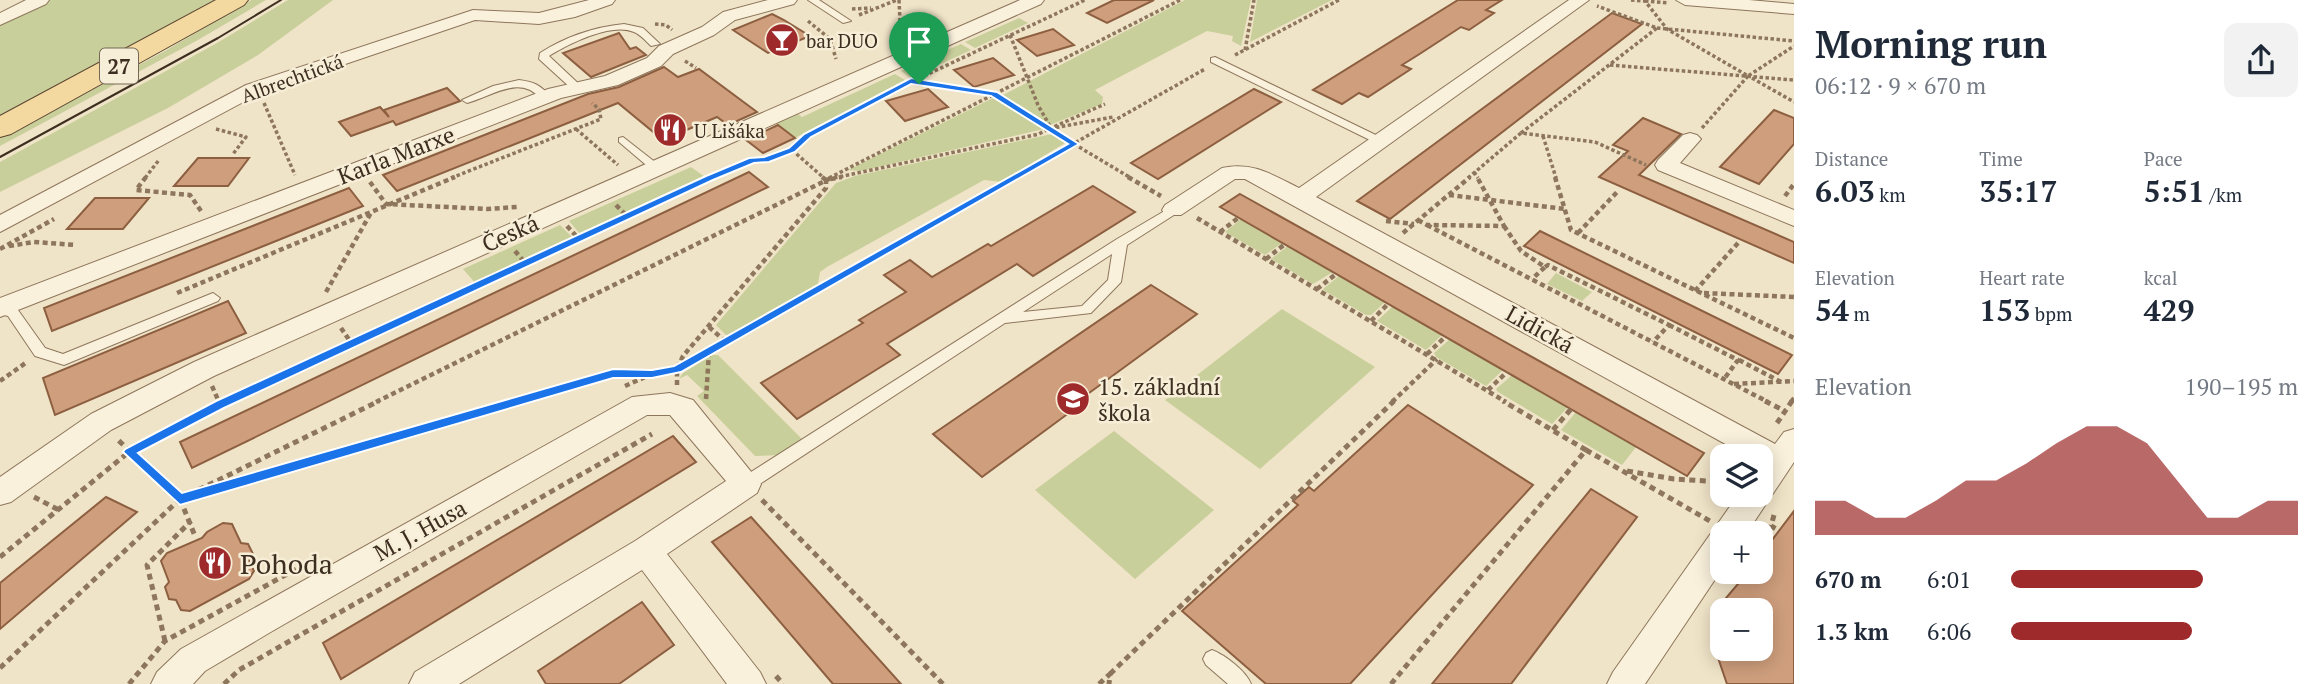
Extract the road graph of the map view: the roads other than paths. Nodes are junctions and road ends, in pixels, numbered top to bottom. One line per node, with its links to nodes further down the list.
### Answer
1 (40, 0): 10 (street)
2 (235, 0): 17 (main road, 27)
3 (606, 0): 25 (street, Albrechtická)
4 (788, 0): 14 (street, Karla Marxe)
5 (813, 0): 11 (lane)
6 (1035, 0): 21 (street, Česká)
7 (1685, 0): 9 (street)
8 (1586, 2): 20 (street)
9 (1794, 9)
10 (0, 20)
11 (846, 21)
12 (654, 44): 14 (lane)
13 (1217, 61): 20 (lane)
14 (583, 95): 15 (street, Karla Marxe)
15 (545, 97): 16 (lane); 28 (street, Karla Marxe)
16 (467, 100)
17 (0, 128)
18 (1692, 138): 24 (street)
19 (623, 140): 21 (lane)
20 (1380, 141): 22 (street)
21 (656, 168): 31 (street, Česká)
22 (1300, 198): 23 (street, Lidická); 32 (street, Lidická)
23 (1176, 208): 26 (lane)
24 (1790, 215)
25 (0, 225)
26 (1121, 242): 29 (lane); 29 (lane)
27 (213, 298): 28 (lane)
28 (0, 309)
29 (1002, 318): 35 (lane)
30 (694, 406): 35 (street); 42 (street, M. J. Husa)
31 (88, 430): 34 (street, Česká)
32 (1787, 450): 33 (street)
33 (1773, 469)
34 (12, 492)
35 (747, 495): 39 (street)
36 (1744, 507): 37 (street)
37 (1732, 521)
38 (1710, 550): 45 (street)
39 (646, 551): 41 (street); 43 (street)
40 (1212, 659): 44 (lane)
41 (761, 679)
42 (169, 684)
43 (427, 684)
44 (1241, 684)
45 (1625, 684)

